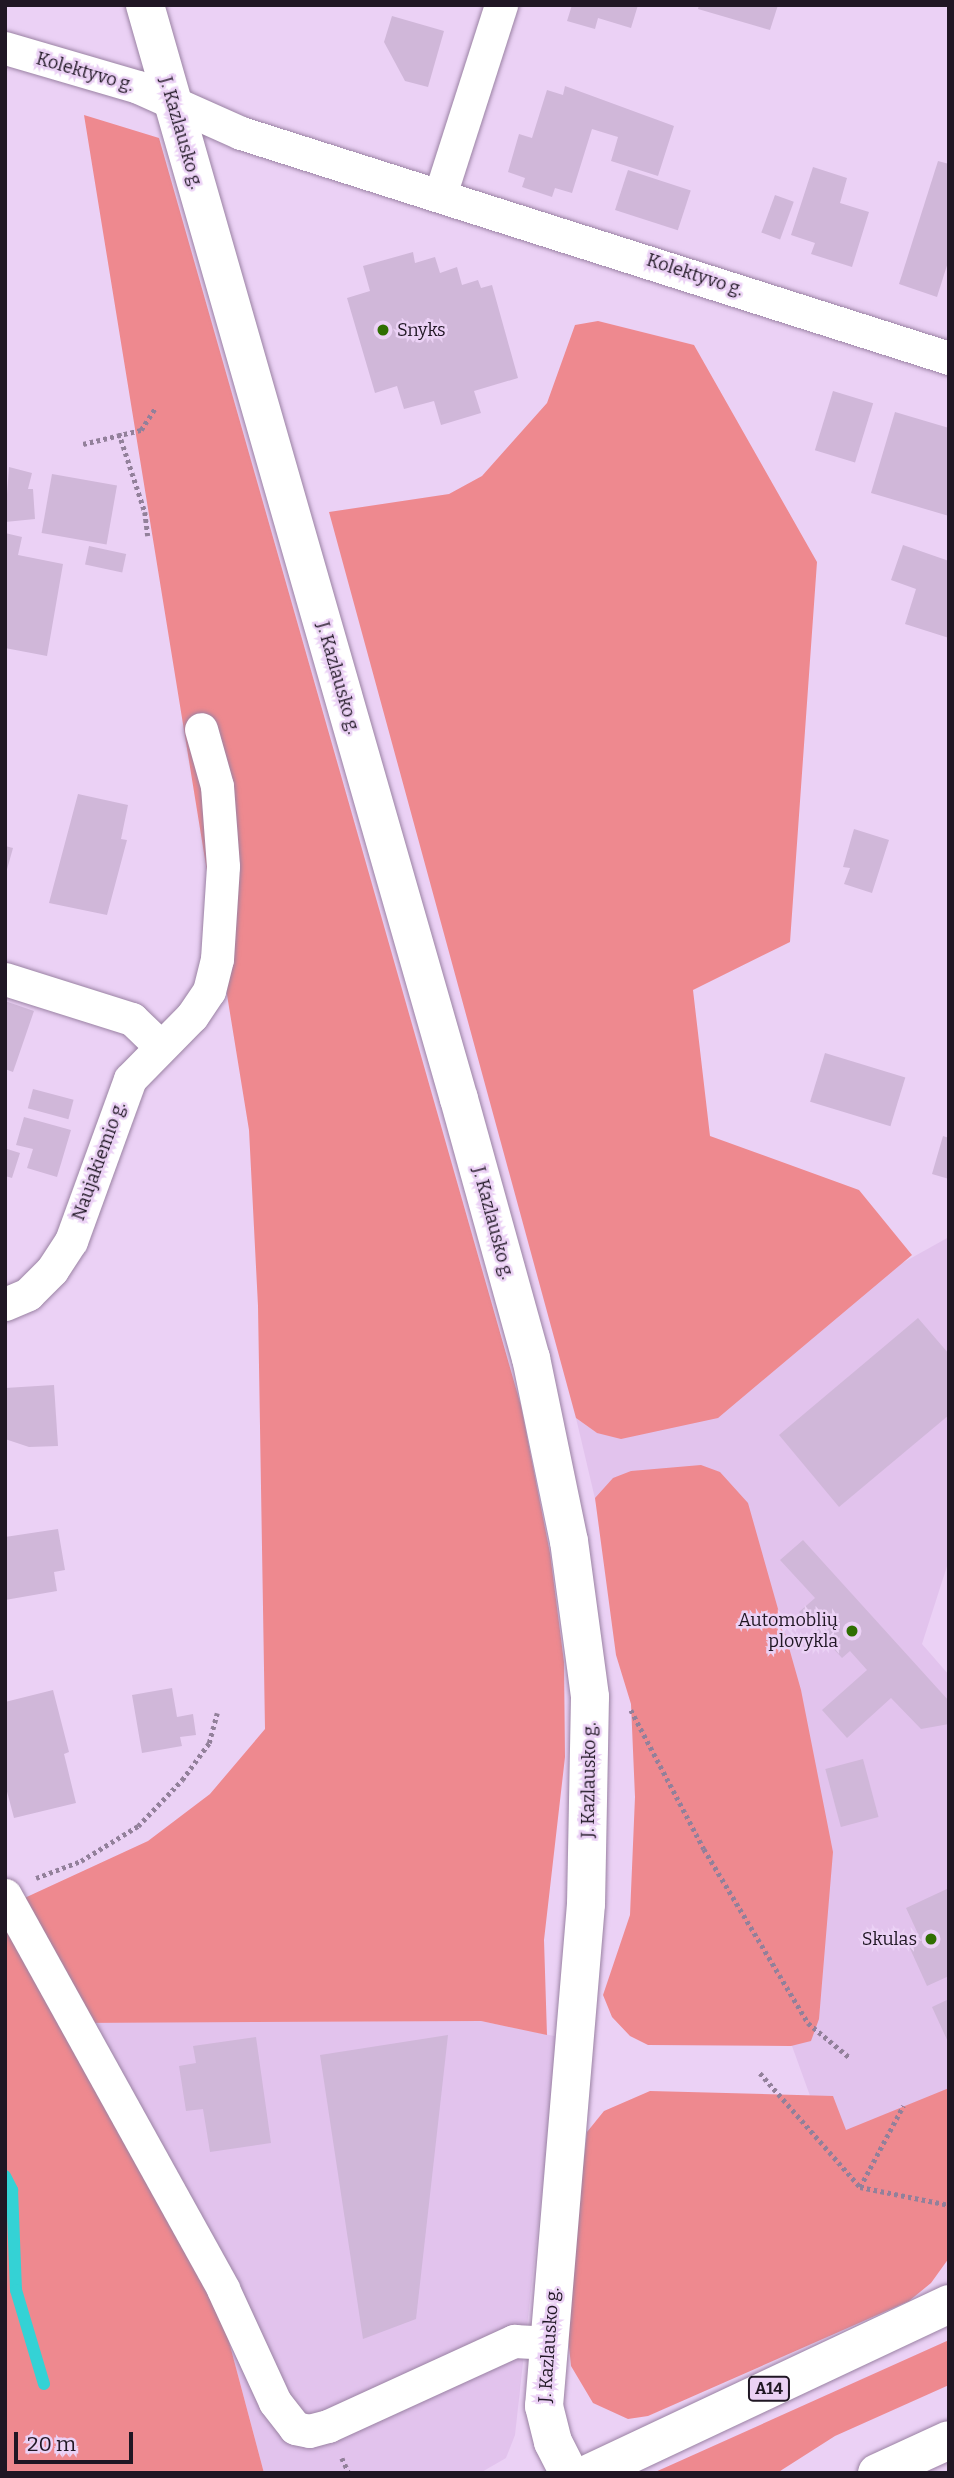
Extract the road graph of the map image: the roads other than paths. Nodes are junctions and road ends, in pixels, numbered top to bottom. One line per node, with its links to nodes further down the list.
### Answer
1 (145, 5): 4 (main road, J. Kazlausko g.)
2 (501, 5): 5 (street)
3 (5, 48): 4 (street, Kolektyvo g.)
4 (172, 104): 5 (street, Kolektyvo g.); 13 (main road, J. Kazlausko g.)
5 (440, 195): 6 (street, Kolektyvo g.)
6 (949, 358)
7 (201, 729): 9 (street, Naujakiemio g.)
8 (5, 979): 9 (street)
9 (159, 1045): 10 (street, Naujakiemio g.)
10 (5, 1304)
11 (18, 1887): 13 (street)
12 (949, 2304): 16 (main road, A14)
13 (547, 2343): 15 (main road, J. Kazlausko g.)
14 (949, 2440): 17 (main road)
15 (569, 2473)
16 (590, 2473)
17 (877, 2473)

